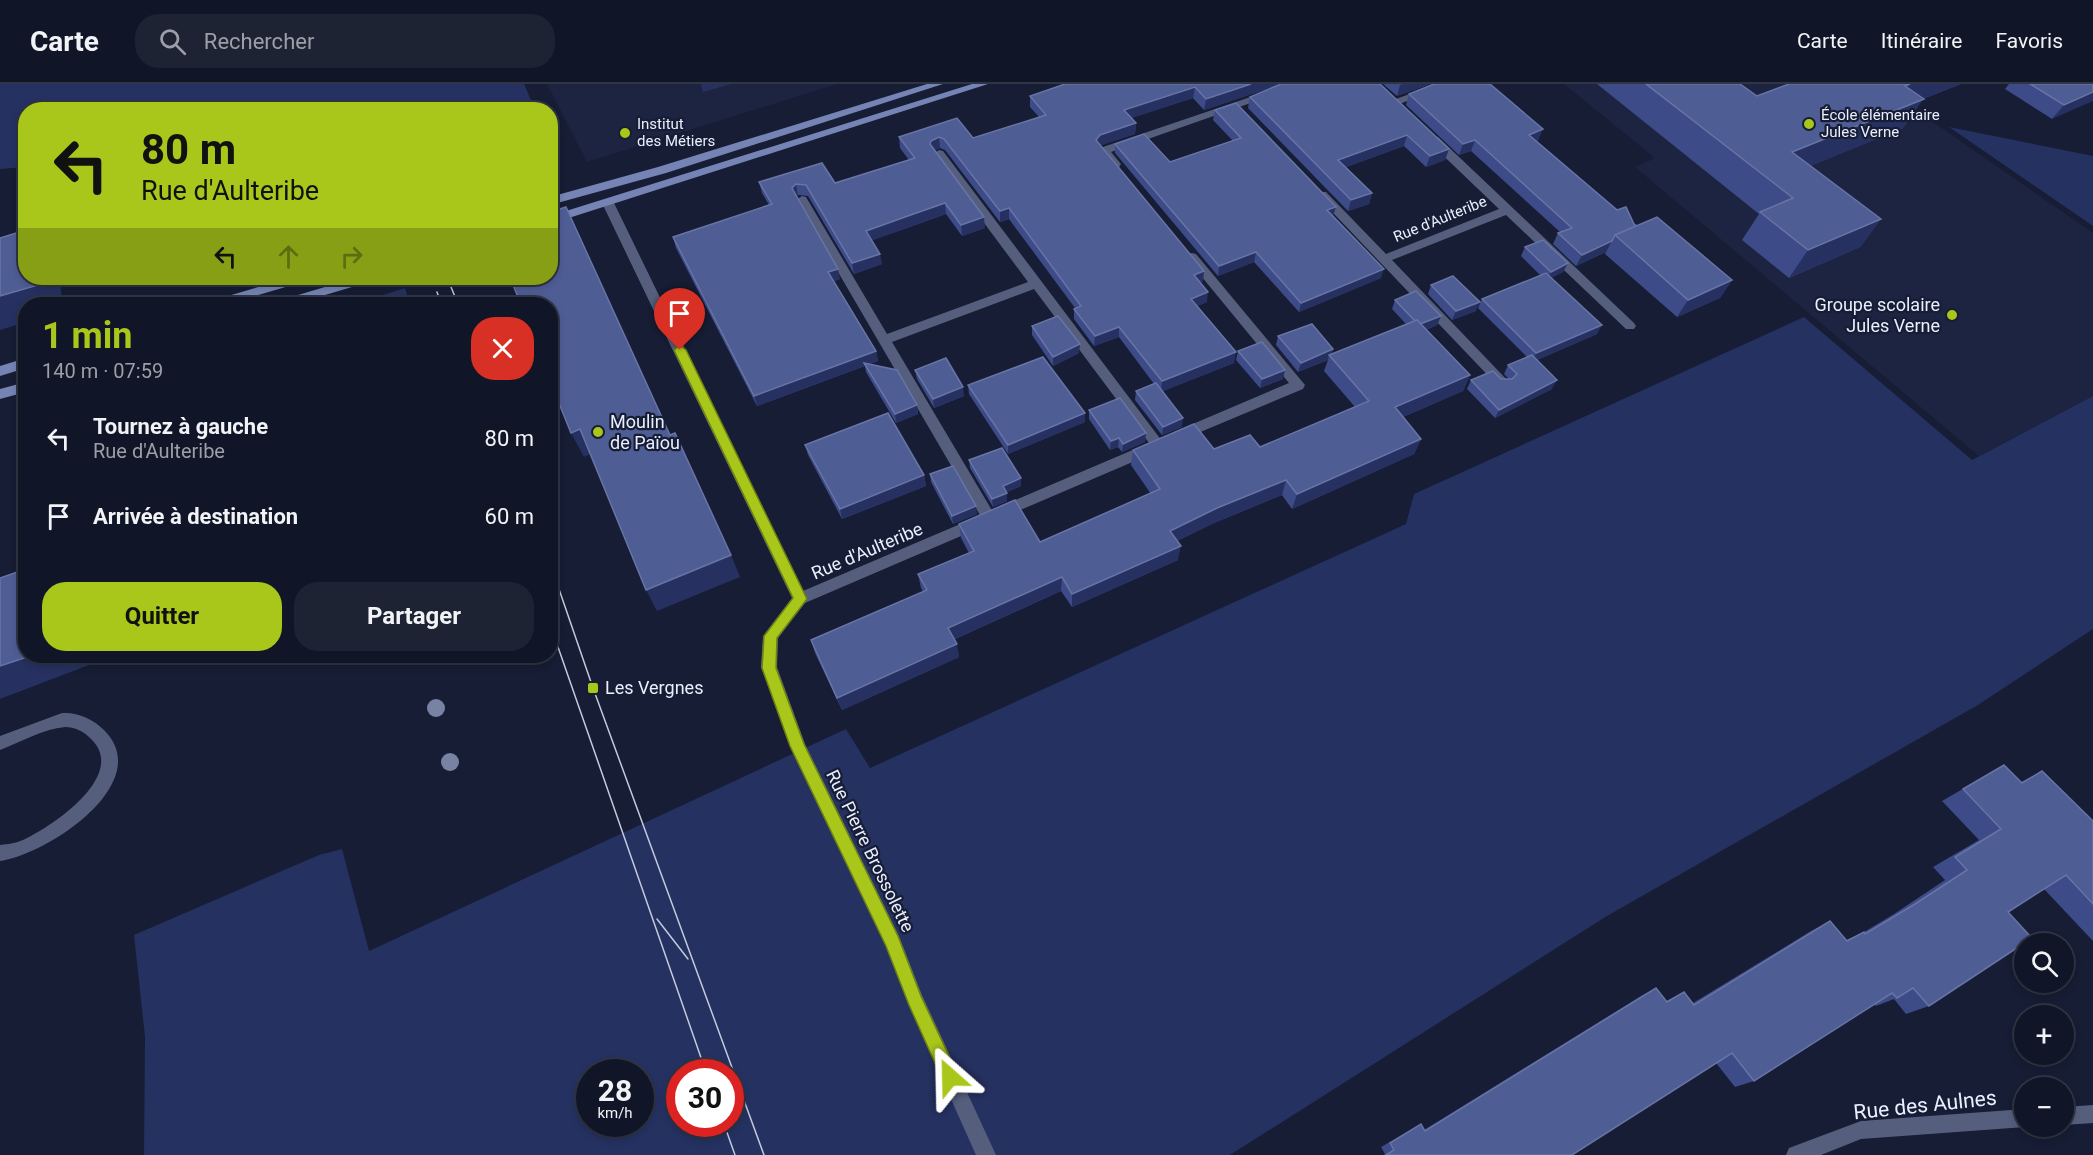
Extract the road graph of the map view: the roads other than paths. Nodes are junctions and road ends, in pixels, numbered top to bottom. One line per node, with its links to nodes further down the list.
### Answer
1 (938, 84): 10 (main road)
2 (983, 84): 12 (main road)
3 (1300, 84): 8 (street)
4 (1374, 84): 5 (street)
5 (1447, 84)
6 (1427, 134): 13 (street, Rue d'Aulteribe)
7 (939, 154): 17 (street)
8 (1126, 178)
9 (1310, 182): 16 (street, Rue d'Aulteribe)
10 (558, 199)
11 (802, 200): 23 (street)
12 (608, 203): 14 (main road); 33 (street, Rue d'Aulteribe)
13 (1508, 210): 16 (street, Rue d'Aulteribe); 22 (street, Rue d'Aulteribe)
14 (558, 218)
15 (1186, 250): 31 (street, Rue d'Aulteribe)
16 (1384, 259): 27 (street, Rue d'Aulteribe)
17 (1035, 284): 23 (street); 31 (street)
18 (279, 285): 20 (main road)
19 (345, 285): 21 (main road)
20 (238, 297)
21 (305, 297)
22 (1630, 326)
23 (885, 340): 32 (street)
24 (18, 365): 25 (main road)
25 (0, 371)
26 (18, 378): 28 (main road)
27 (1503, 383)
28 (0, 384)
29 (18, 389): 30 (main road)
30 (0, 394)
31 (1158, 445): 32 (street, Rue d'Aulteribe)
32 (989, 518): 33 (street, Rue d'Aulteribe)
33 (801, 599): 39 (street, Rue Pierre Brossolette)
34 (0, 743): 35 (street)
35 (0, 853)
36 (2093, 1114): 37 (street)
37 (2074, 1115)
38 (2014, 1119): 40 (street, Rue des Aulnes)
39 (986, 1155)
40 (1796, 1155)

